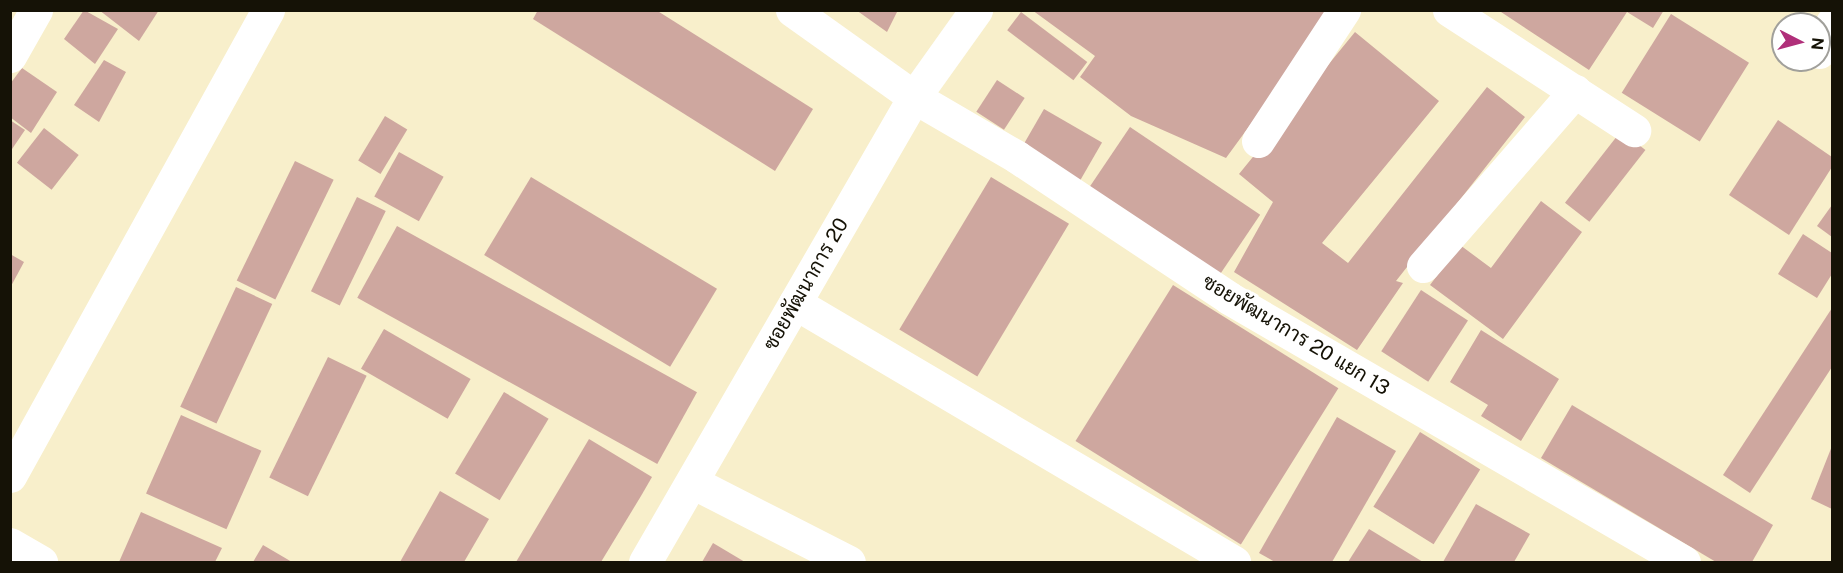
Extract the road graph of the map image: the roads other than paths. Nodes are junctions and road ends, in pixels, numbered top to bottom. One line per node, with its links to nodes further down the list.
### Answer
1 (36, 10): 7 (street)
2 (268, 10): 14 (street)
3 (792, 10): 9 (street, ซอยพัฒนาการ 20 แยก 13)
4 (976, 10): 9 (street, ซอยพัฒนาการ 20)
5 (1344, 10): 11 (street)
6 (1449, 10): 8 (street)
7 (10, 56)
8 (1575, 92): 10 (street); 12 (street)
9 (914, 97): 13 (street, ซอยพัฒนาการ 20); 21 (street, ซอยพัฒนาการ 20 แยก 13)
10 (1634, 130)
11 (1258, 141)
12 (1423, 266)
13 (795, 303): 15 (street, ซอยพัฒนาการ 20); 20 (street)
14 (10, 476)
15 (692, 482): 18 (street, ซอยพัฒนาการ 20); 19 (street)
16 (10, 544): 17 (street)
17 (41, 562)
18 (645, 562)
19 (849, 562)
20 (1233, 562)
21 (1684, 562)

